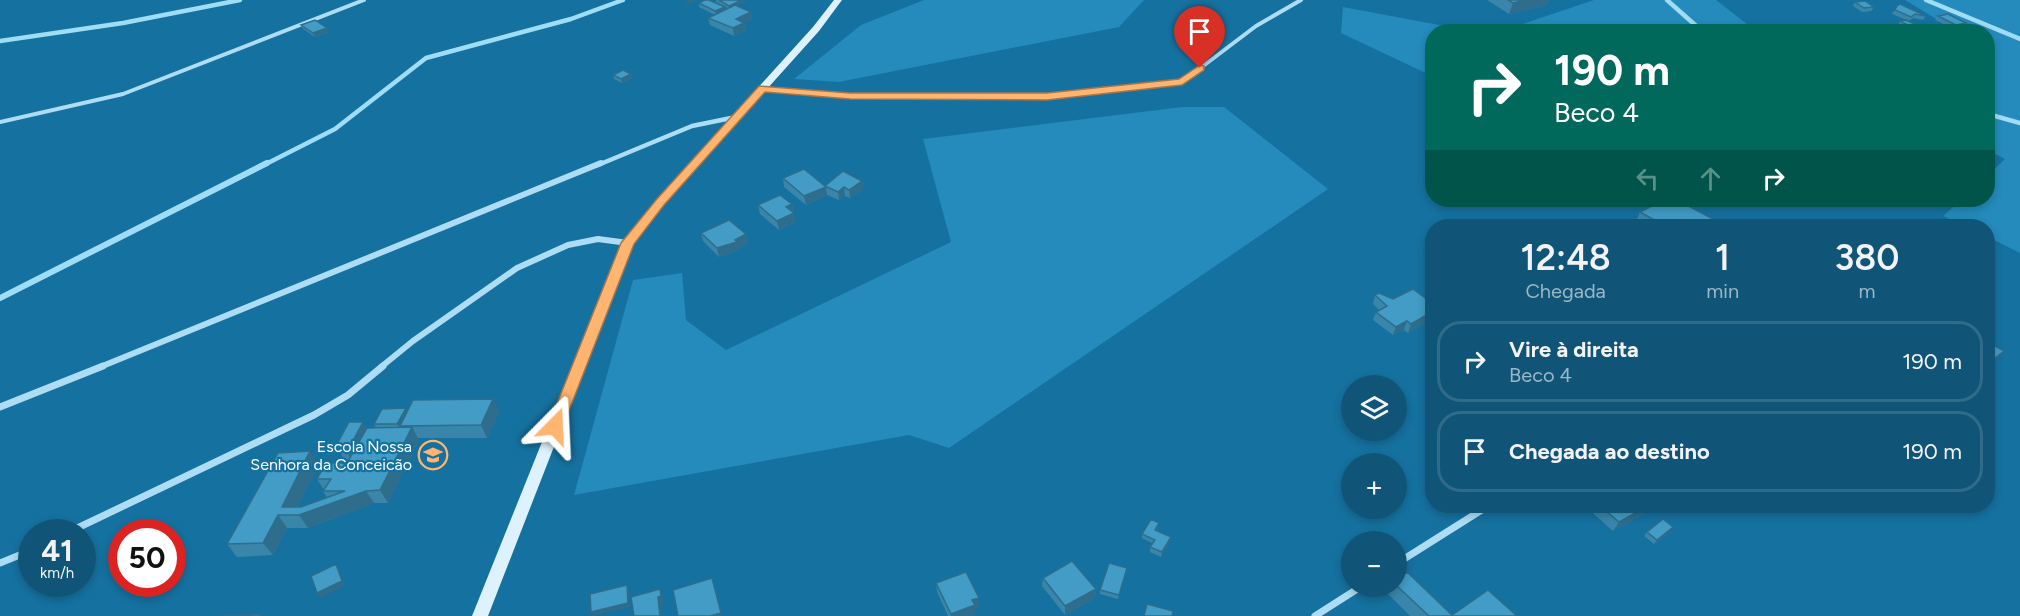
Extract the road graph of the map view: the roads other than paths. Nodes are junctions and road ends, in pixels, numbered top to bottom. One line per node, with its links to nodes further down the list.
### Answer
1 (838, 0): 4 (main road)
2 (1301, 0): 4 (lane)
3 (361, 1): 6 (lane)
4 (762, 89): 5 (main road)
5 (737, 117): 7 (main road); 8 (street)
6 (0, 122)
7 (628, 243): 10 (street); 15 (main road)
8 (0, 407)
9 (1477, 513): 12 (street)
10 (96, 519)
11 (18, 555): 13 (street)
12 (1407, 557)
13 (0, 563)
14 (1345, 597): 16 (street)
15 (480, 616)
16 (1315, 616)

